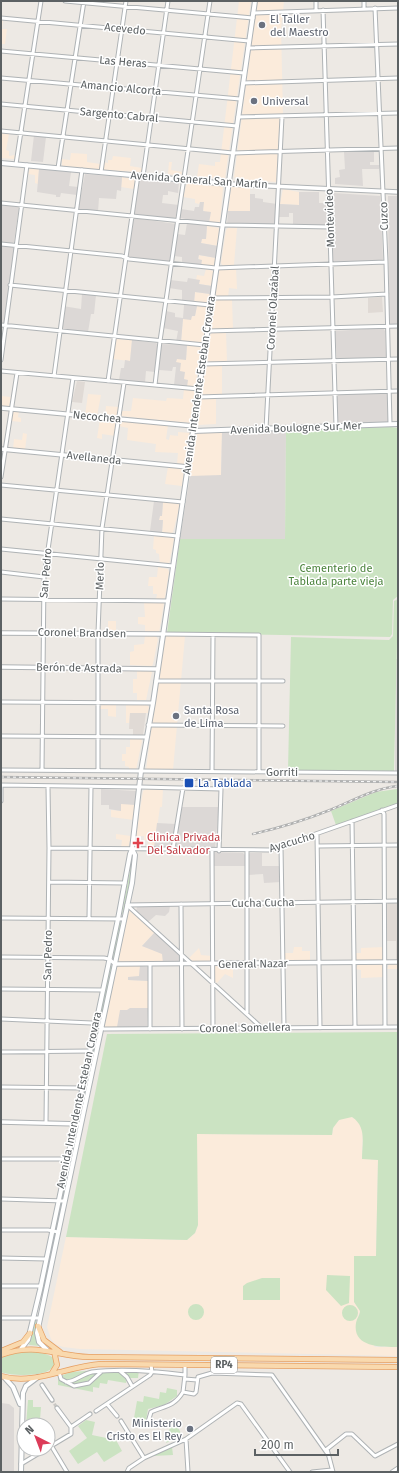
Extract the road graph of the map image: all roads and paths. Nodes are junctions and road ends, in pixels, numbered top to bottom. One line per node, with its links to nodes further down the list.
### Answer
1 (41, 1): 21 (street)
2 (65, 1): 9 (street)
3 (126, 1): 10 (street)
4 (168, 1): 16 (street)
5 (210, 1): 18 (street)
6 (255, 1): 17 (main road, Avenida Intendente Esteban Crovara)
7 (316, 1): 14 (street)
8 (364, 1): 13 (street)
9 (84, 2): 10 (street); 22 (street)
10 (125, 6): 16 (street); 23 (street)
11 (375, 8): 12 (street); 13 (street); 28 (street, Cuzco)
12 (398, 8)
13 (364, 9): 15 (street)
14 (316, 10): 15 (street); 17 (street)
15 (323, 10): 29 (street, Montevideo)
16 (166, 11): 18 (street); 24 (street)
17 (253, 13): 20 (main road, Avenida Intendente Esteban Crovara)
18 (208, 14): 20 (street); 25 (street)
19 (1, 18): 21 (street, Acevedo)
20 (252, 18): 26 (main road, Avenida Intendente Esteban Crovara)
21 (38, 22): 22 (street, Acevedo); 32 (street)
22 (80, 25): 23 (street, Acevedo); 33 (street)
23 (122, 28): 24 (street, Acevedo); 34 (street)
24 (163, 33): 25 (street, Acevedo); 35 (street)
25 (204, 37): 26 (street, Acevedo); 36 (street)
26 (249, 41): 30 (main road, Avenida Intendente Esteban Crovara)
27 (398, 44): 28 (street)
28 (377, 45): 29 (street); 40 (street, Cuzco)
29 (324, 46): 30 (street); 42 (street, Montevideo)
30 (248, 48): 37 (main road, Avenida Intendente Esteban Crovara)
31 (1, 51): 32 (street, Las Heras)
32 (33, 54): 33 (street, Las Heras); 41 (street)
33 (75, 58): 34 (street, Las Heras); 44 (street)
34 (116, 62): 35 (street, Las Heras); 45 (street)
35 (158, 66): 36 (street, Las Heras); 46 (street)
36 (200, 70): 37 (street, Las Heras); 47 (street)
37 (244, 73): 43 (main road, Avenida Intendente Esteban Crovara)
38 (1, 78): 41 (street, Amancio Alcorta)
39 (398, 78): 40 (street)
40 (378, 79): 42 (street); 54 (street, Cuzco)
41 (29, 80): 44 (street, Amancio Alcorta); 50 (street)
42 (325, 80): 43 (street); 55 (street, Montevideo)
43 (243, 83): 48 (main road, Avenida Intendente Esteban Crovara)
44 (71, 84): 45 (street, Amancio Alcorta); 51 (street)
45 (112, 88): 46 (street, Amancio Alcorta); 53 (street)
46 (154, 91): 47 (street, Amancio Alcorta); 57 (street)
47 (196, 96): 48 (street, Amancio Alcorta); 59 (street)
48 (240, 99): 58 (main road, Avenida Intendente Esteban Crovara)
49 (1, 104): 50 (street, Sargento Cabral)
50 (25, 106): 51 (street, Sargento Cabral); 62 (street)
51 (67, 110): 53 (street, Sargento Cabral); 63 (street)
52 (398, 113): 54 (street)
53 (108, 114): 57 (street, Sargento Cabral); 64 (street)
54 (380, 114): 55 (street); 67 (street, Cuzco)
55 (326, 115): 56 (street); 69 (street, Montevideo)
56 (282, 117): 58 (street); 70 (street, Coronel Olazábal)
57 (150, 118): 59 (street, Sargento Cabral); 65 (street)
58 (238, 118): 60 (main road, Avenida Intendente Esteban Crovara)
59 (192, 122): 60 (street, Sargento Cabral); 66 (street)
60 (237, 126): 71 (main road, Avenida Intendente Esteban Crovara)
61 (1, 131): 62 (street)
62 (21, 133): 63 (street); 73 (street)
63 (63, 137): 64 (street); 75 (street)
64 (105, 140): 65 (street); 77 (street)
65 (147, 144): 66 (street); 78 (street)
66 (188, 148): 71 (street); 79 (street)
67 (382, 148): 68 (street); 69 (street); 83 (street, Cuzco)
68 (398, 148)
69 (328, 151): 70 (street); 82 (street, Montevideo)
70 (281, 152): 71 (street); 81 (street, Coronel Olazábal)
71 (233, 153): 80 (main road, Avenida Intendente Esteban Crovara)
72 (1, 163): 73 (main road, Avenida General San Martín)
73 (16, 164): 74 (main road, Avenida General San Martín)
74 (27, 165): 75 (main road, Avenida General San Martín); 86 (street)
75 (58, 168): 76 (main road, Avenida General San Martín)
76 (82, 170): 77 (main road, Avenida General San Martín); 87 (street)
77 (101, 172): 78 (main road, Avenida General San Martín)
78 (140, 176): 79 (main road, Avenida General San Martín); 88 (street)
79 (183, 180): 80 (main road, Avenida General San Martín); 89 (street)
80 (229, 184): 81 (street, Avenida General San Martín); 90 (main road, Avenida Intendente Esteban Crovara)
81 (280, 186): 82 (street, Avenida General San Martín); 91 (street, Coronel Olazábal)
82 (329, 188): 83 (street, Avenida General San Martín); 92 (street, Montevideo)
83 (383, 191): 84 (street, Avenida General San Martín); 97 (street, Cuzco)
84 (398, 192)
85 (1, 203): 86 (street)
86 (22, 205): 87 (street); 94 (street)
87 (76, 210): 88 (street); 95 (street)
88 (131, 216): 89 (street); 96 (street)
89 (178, 220): 90 (street); 98 (street)
90 (223, 225): 91 (street); 101 (main road, Avenida Intendente Esteban Crovara)
91 (277, 226): 92 (street); 100 (street, Coronel Olazábal)
92 (330, 227): 99 (street, Montevideo)
93 (1, 244): 94 (street)
94 (16, 245): 95 (street); 102 (street)
95 (70, 251): 96 (street); 103 (street)
96 (125, 258): 98 (street); 105 (street)
97 (386, 262): 99 (street); 104 (street, Cuzco)
98 (171, 264): 101 (street); 109 (street)
99 (331, 264): 100 (street); 106 (street, Montevideo)
100 (275, 265): 101 (street); 108 (street, Coronel Olazábal)
101 (216, 268): 107 (main road, Avenida Intendente Esteban Crovara)
102 (10, 285): 103 (street); 111 (street)
103 (65, 290): 105 (street); 116 (street)
104 (387, 294): 106 (street); 113 (street, Cuzco)
105 (119, 296): 109 (street); 118 (street)
106 (332, 297): 108 (street); 114 (street, Montevideo)
107 (212, 298): 108 (street); 110 (main road, Avenida Intendente Esteban Crovara)
108 (272, 298): 115 (street, Coronel Olazábal)
109 (166, 300): 110 (street); 119 (street)
110 (210, 305): 117 (main road, Avenida Intendente Esteban Crovara)
111 (3, 325): 116 (street); 123 (street)
112 (398, 326): 113 (street)
113 (388, 327): 114 (street); 121 (street, Cuzco)
114 (333, 328): 115 (street); 124 (street, Montevideo)
115 (271, 330): 117 (street); 125 (street, Coronel Olazábal)
116 (59, 331): 118 (street); 129 (street)
117 (207, 331): 120 (main road, Avenida Intendente Esteban Crovara)
118 (114, 336): 119 (street); 131 (street)
119 (160, 341): 120 (street); 133 (street)
120 (205, 345): 126 (main road, Avenida Intendente Esteban Crovara)
121 (388, 359): 122 (street); 124 (street); 136 (street, Cuzco)
122 (398, 359)
123 (1, 360)
124 (334, 361): 125 (street); 137 (street, Montevideo)
125 (269, 363): 126 (street); 138 (street, Coronel Olazábal)
126 (203, 364): 134 (main road, Avenida Intendente Esteban Crovara)
127 (1, 371): 128 (street)
128 (17, 373): 129 (street); 141 (street)
129 (54, 376): 130 (street)
130 (73, 378): 131 (street); 142 (street, San Pedro)
131 (108, 381): 132 (street)
132 (124, 383): 133 (street); 143 (street, Merlo)
133 (155, 386): 134 (street)
134 (199, 389): 139 (main road, Avenida Intendente Esteban Crovara)
135 (398, 390): 136 (street)
136 (389, 391): 137 (street); 144 (street, Cuzco)
137 (335, 392): 138 (street); 147 (street, Montevideo)
138 (267, 395): 139 (street); 148 (street, Coronel Olazábal)
139 (198, 397): 146 (main road, Avenida Intendente Esteban Crovara)
140 (1, 408): 141 (street, Necochea)
141 (10, 408): 142 (street, Necochea); 150 (street)
142 (68, 414): 143 (street, Necochea); 151 (street, San Pedro)
143 (118, 419): 146 (street, Necochea); 152 (street, Merlo)
144 (390, 424): 145 (main road, Avenida Boulogne Sur Mer); 147 (main road, Avenida Boulogne Sur Mer)
145 (398, 424)
146 (194, 426): 149 (main road, Avenida Intendente Esteban Crovara)
147 (336, 426): 148 (main road, Avenida Boulogne Sur Mer)
148 (266, 429): 149 (main road, Avenida Boulogne Sur Mer)
149 (193, 431): 153 (main road, Avenida Intendente Esteban Crovara)
150 (3, 449): 151 (street, Avellaneda); 154 (street)
151 (61, 455): 152 (street, Avellaneda); 156 (street, San Pedro)
152 (112, 460): 153 (street, Avellaneda); 157 (street, Merlo)
153 (188, 467): 158 (main road, Avenida Intendente Esteban Crovara)
154 (1, 477)
155 (1, 485): 156 (street)
156 (57, 490): 157 (street); 160 (street, San Pedro)
157 (107, 495): 158 (street); 161 (street, Merlo)
158 (183, 502): 162 (main road, Avenida Intendente Esteban Crovara)
159 (1, 519): 160 (street)
160 (51, 523): 161 (street); 164 (street, San Pedro)
161 (102, 528): 162 (street); 165 (street, Merlo)
162 (178, 536): 166 (main road, Avenida Intendente Esteban Crovara)
163 (1, 549): 164 (street)
164 (46, 555): 165 (street); 168 (street, San Pedro)
165 (100, 560): 166 (street); 171 (street, Merlo)
166 (173, 566): 172 (main road, Avenida Intendente Esteban Crovara)
167 (1, 572): 168 (street)
168 (44, 577): 170 (street, San Pedro)
169 (1, 598): 170 (street)
170 (43, 599): 171 (street); 173 (street, San Pedro)
171 (99, 600): 172 (street); 175 (street, Merlo)
172 (168, 601): 176 (main road, Avenida Intendente Esteban Crovara)
173 (43, 632): 174 (street, Coronel Brandsen); 175 (street, Coronel Brandsen); 179 (street, San Pedro)
174 (1, 633)
175 (98, 633): 176 (street, Coronel Brandsen); 180 (street, Merlo)
176 (163, 634): 177 (street); 181 (main road, Avenida Intendente Esteban Crovara)
177 (213, 635): 183 (street); 184 (street)
178 (1, 667): 179 (street, Berón de Astrada)
179 (43, 667): 180 (street, Berón de Astrada); 186 (street, San Pedro)
180 (98, 668): 181 (street, Berón de Astrada); 188 (street, Merlo)
181 (157, 669): 182 (main road, Avenida Intendente Esteban Crovara)
182 (156, 681): 183 (street); 189 (main road, Avenida Intendente Esteban Crovara)
183 (213, 681): 184 (street); 191 (street)
184 (259, 681): 185 (street); 192 (street)
185 (283, 681)
186 (42, 701): 187 (street); 188 (street); 195 (street, San Pedro)
187 (1, 702)
188 (99, 702): 189 (street); 196 (street, Merlo)
189 (153, 703): 190 (main road, Avenida Intendente Esteban Crovara)
190 (148, 725): 191 (street); 197 (main road, Avenida Intendente Esteban Crovara)
191 (212, 726): 192 (street); 202 (street)
192 (258, 726): 193 (street); 203 (street)
193 (283, 726)
194 (1, 736): 195 (street)
195 (42, 736): 196 (street); 199 (street, San Pedro)
196 (98, 736): 197 (street); 200 (street, Merlo)
197 (146, 737): 201 (main road, Avenida Intendente Esteban Crovara)
198 (1, 770): 199 (street, Gorriti)
199 (42, 770): 200 (street, Gorriti)
200 (98, 770): 201 (street, Gorriti)
201 (142, 770): 202 (street, Gorriti); 208 (main road, Avenida Intendente Esteban Crovara)
202 (212, 772): 203 (street, Gorriti)
203 (259, 772): 204 (street, Gorriti)
204 (398, 773)
205 (1, 785): 206 (street); 210 (street)
206 (48, 787): 207 (street); 220 (street, San Pedro)
207 (91, 787): 208 (street); 221 (street)
208 (140, 788): 209 (street); 222 (main road, Avenida Intendente Esteban Crovara)
209 (183, 788): 223 (street); 225 (street)
210 (1, 801)
211 (398, 804): 212 (street, Ayacucho)
212 (382, 810): 213 (street, Ayacucho); 216 (street)
213 (352, 821): 214 (street, Ayacucho); 215 (street)
214 (317, 835): 218 (street); 219 (street, Ayacucho)
215 (353, 845): 216 (street); 218 (street); 231 (street)
216 (384, 845): 217 (street); 232 (street)
217 (398, 845)
218 (318, 846): 230 (street)
219 (281, 847): 226 (street, Ayacucho); 235 (street)
220 (49, 848): 221 (street, Ayacucho); 227 (street, San Pedro)
221 (90, 849): 222 (street, Ayacucho); 228 (street)
222 (132, 849): 223 (street, Ayacucho); 229 (main road, Avenida Intendente Esteban Crovara); 238 (main road, Avenida Intendente Esteban Crovara)
223 (173, 849): 224 (street, Ayacucho)
224 (212, 850): 225 (street, Ayacucho); 234 (street)
225 (219, 851): 226 (street, Ayacucho)
226 (247, 851): 237 (street)
227 (49, 882): 228 (street); 240 (street, San Pedro)
228 (89, 883): 229 (street); 241 (street)
229 (125, 883): 242 (main road, Avenida Intendente Esteban Crovara)
230 (318, 902): 231 (street, Cucha Cucha); 235 (street, Cucha Cucha); 251 (street)
231 (354, 902): 232 (street, Cucha Cucha); 252 (street)
232 (385, 902): 233 (street, Cucha Cucha); 248 (street)
233 (398, 902)
234 (212, 903): 236 (street, Cucha Cucha); 237 (street, Cucha Cucha); 256 (street)
235 (283, 903): 237 (street, Cucha Cucha); 250 (street)
236 (181, 904): 238 (street, Cucha Cucha); 244 (street)
237 (247, 904): 257 (street)
238 (127, 905): 243 (main road, Avenida Intendente Esteban Crovara); 244 (street)
239 (1, 918): 240 (street)
240 (48, 918): 241 (street); 246 (street, San Pedro)
241 (89, 918): 242 (street)
242 (118, 918): 243 (street); 247 (main road, Avenida Intendente Esteban Crovara)
243 (124, 919): 253 (main road, Avenida Intendente Esteban Crovara)
244 (181, 952): 254 (street); 255 (street)
245 (1, 957): 246 (street)
246 (48, 958): 247 (street); 261 (street, San Pedro)
247 (109, 959): 253 (street); 262 (main road, Avenida Intendente Esteban Crovara)
248 (386, 962): 249 (street, General Nazar); 252 (street, General Nazar); 268 (street)
249 (398, 962)
250 (283, 963): 251 (street, General Nazar); 257 (street, General Nazar); 272 (street)
251 (319, 963): 252 (street, General Nazar); 273 (street)
252 (353, 963): 267 (street)
253 (115, 964): 258 (street, General Nazar); 270 (main road, Avenida Intendente Esteban Crovara)
254 (182, 964): 255 (street, General Nazar); 258 (street, General Nazar); 275 (street)
255 (194, 964): 256 (street, General Nazar); 259 (street)
256 (213, 964): 257 (street, General Nazar); 259 (street)
257 (248, 964): 263 (street)
258 (150, 965): 274 (street)
259 (213, 983): 263 (street); 276 (street)
260 (1, 988): 261 (street)
261 (47, 989): 262 (street); 265 (street, San Pedro)
262 (103, 990): 266 (main road, Avenida Intendente Esteban Crovara)
263 (247, 1013): 271 (street)
264 (1, 1019): 265 (street)
265 (47, 1021): 266 (street); 279 (street, San Pedro)
266 (95, 1024): 270 (street); 277 (main road, Avenida Intendente Esteban Crovara)
267 (355, 1027): 268 (street, Coronel Somellera); 273 (street, Coronel Somellera)
268 (386, 1027): 269 (street, Coronel Somellera)
269 (398, 1027)
270 (101, 1028): 274 (street, Coronel Somellera); 286 (main road, Avenida Intendente Esteban Crovara)
271 (262, 1028): 272 (street, Coronel Somellera); 276 (street, Coronel Somellera)
272 (284, 1028): 273 (street, Coronel Somellera)
273 (320, 1028)
274 (150, 1029): 275 (street, Coronel Somellera)
275 (182, 1029): 276 (street, Coronel Somellera)
276 (213, 1029)
277 (90, 1051): 279 (street); 282 (main road, Avenida Intendente Esteban Crovara)
278 (1, 1052): 279 (street)
279 (47, 1052): 281 (street, San Pedro)
280 (1, 1087): 281 (street)
281 (46, 1087): 282 (street); 284 (street, San Pedro)
282 (82, 1088): 285 (main road, Avenida Intendente Esteban Crovara)
283 (1, 1122): 284 (street)
284 (46, 1123): 285 (street)
285 (74, 1123): 286 (street); 288 (main road, Avenida Intendente Esteban Crovara)
286 (80, 1124): 291 (main road, Avenida Intendente Esteban Crovara)
287 (1, 1159): 288 (street)
288 (67, 1159): 290 (main road, Avenida Intendente Esteban Crovara)
289 (1, 1199): 290 (street)
290 (59, 1200): 291 (street); 293 (main road, Avenida Intendente Esteban Crovara)
291 (64, 1201): 294 (main road, Avenida Intendente Esteban Crovara)
292 (1, 1230): 293 (street)
293 (52, 1230): 294 (street); 296 (main road, Avenida Intendente Esteban Crovara)
294 (58, 1232): 300 (main road, Avenida Intendente Esteban Crovara)
295 (1, 1258): 296 (street)
296 (46, 1258): 298 (main road, Avenida Intendente Esteban Crovara)
297 (1, 1286): 298 (street)
298 (40, 1286): 301 (main road, Avenida Intendente Esteban Crovara)
299 (1, 1318): 301 (street)
300 (40, 1318): 301 (street); 302 (main road, Avenida Intendente Esteban Crovara)
301 (33, 1319): 303 (main road, Avenida Intendente Esteban Crovara)
302 (38, 1326): 306 (main road); 306 (main road, Avenida Intendente Esteban Crovara)
303 (30, 1333): 304 (main road, Avenida Intendente Esteban Crovara); 305 (main road)
304 (21, 1349): 306 (main road, RP4); 307 (main road, RP4)
305 (1, 1351)
306 (52, 1351): 308 (main road, RP4); 317 (main road)
307 (1, 1355)
308 (398, 1360)
309 (151, 1365): 310 (main road, RP4); 313 (main road, RP4); 316 (street)
310 (185, 1365): 311 (main road, RP4); 321 (street)
311 (274, 1366): 312 (main road, RP4); 318 (street)
312 (398, 1367)
313 (59, 1371): 317 (main road, RP4); 323 (street)
314 (120, 1371): 315 (street); 316 (street); 325 (street)
315 (101, 1372): 323 (street); 323 (street)
316 (152, 1372): 321 (street); 325 (street)
317 (52, 1373): 320 (main road, RP4)
318 (272, 1375): 322 (street); 340 (street)
319 (3, 1377): 320 (main road, RP4); 331 (main road)
320 (39, 1377): 331 (main road)
321 (185, 1377): 322 (street); 326 (street)
322 (197, 1380): 326 (street)
323 (66, 1382)
324 (42, 1385): 327 (street)
325 (132, 1386): 328 (street)
326 (183, 1392): 335 (street)
327 (52, 1400)
328 (107, 1404): 330 (street); 333 (street)
329 (57, 1408): 336 (street)
330 (96, 1411)
331 (22, 1414): 344 (main road)
332 (90, 1414): 336 (street)
333 (117, 1416)
334 (121, 1421): 343 (street)
335 (148, 1422)
336 (71, 1427): 338 (street)
337 (186, 1439): 343 (street); 350 (street); 351 (street)
338 (56, 1444)
339 (398, 1444): 340 (street)
340 (327, 1453): 346 (street)
341 (56, 1454): 348 (street)
342 (34, 1457): 344 (street)
343 (144, 1458): 349 (street)
344 (21, 1464): 347 (main road)
345 (398, 1468): 353 (street)
346 (332, 1471): 352 (street)
347 (21, 1472)
348 (67, 1472)
349 (127, 1472)
350 (188, 1472)
351 (290, 1472)
352 (312, 1472)
353 (392, 1472)

